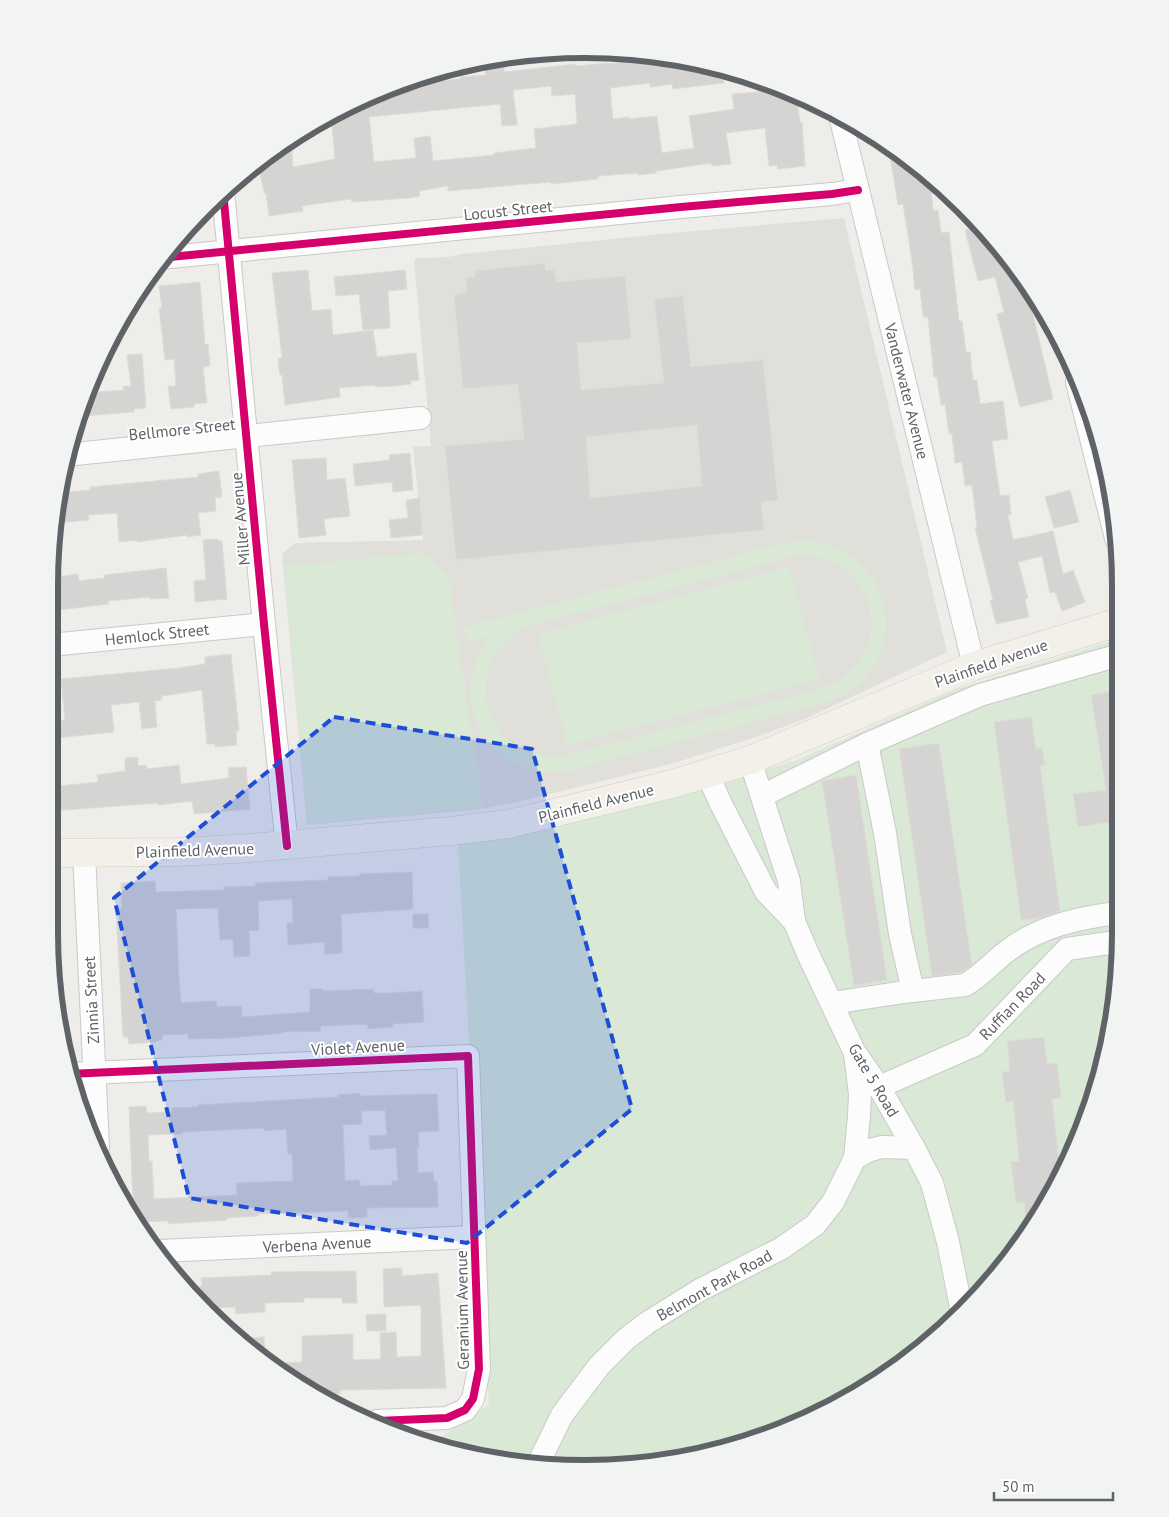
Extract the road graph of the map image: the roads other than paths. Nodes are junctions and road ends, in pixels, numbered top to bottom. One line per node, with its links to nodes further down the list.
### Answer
1 (842, 125): 2 (street, Vanderwater Avenue)
2 (858, 190): 4 (street, Locust Street); 13 (street, Vanderwater Avenue)
3 (224, 201): 4 (street, Miller Avenue)
4 (228, 251): 5 (street, Locust Street); 7 (street, Miller Avenue)
5 (172, 257)
6 (420, 418): 7 (street, Bellmore Street)
7 (246, 437): 8 (street, Bellmore Street); 9 (street, Miller Avenue)
8 (74, 454)
9 (264, 624): 11 (street, Hemlock Street); 18 (street, Miller Avenue)
10 (1112, 624): 13 (main road, Plainfield Avenue)
11 (58, 644)
12 (1112, 657): 14 (street)
13 (974, 666): 15 (main road, Plainfield Avenue)
14 (867, 744): 17 (street); 24 (street)
15 (750, 760): 16 (main road, Plainfield Avenue); 17 (street, Gate 5 Road)
16 (707, 773): 18 (main road, Plainfield Avenue); 22 (street, Gate 5 Road)
17 (762, 796): 22 (street, Gate 5 Road)
18 (287, 846): 20 (main road, Plainfield Avenue)
19 (58, 853): 20 (main road, Plainfield Avenue)
20 (84, 853): 27 (street, Zinnia Street)
21 (1112, 914): 24 (street)
22 (794, 921): 25 (street, Gate 5 Road)
23 (1111, 943): 29 (street, Ruffian Road)
24 (913, 991): 25 (street)
25 (832, 1003): 26 (street, Gate 5 Road)
26 (854, 1051): 29 (street, Gate 5 Road); 32 (street)
27 (95, 1073): 28 (street, Violet Avenue); 30 (street, Zinnia Street); 33 (street, Violet Avenue)
28 (76, 1074)
29 (879, 1087): 31 (street, Gate 5 Road)
30 (97, 1133)
31 (914, 1148): 32 (street); 35 (street, Gate 5 Road)
32 (855, 1158): 37 (street, Belmont Park Road)
33 (474, 1237): 34 (street, Verbena Avenue); 36 (street, Geranium Avenue)
34 (164, 1251)
35 (960, 1302)
36 (389, 1421)
37 (541, 1457)

